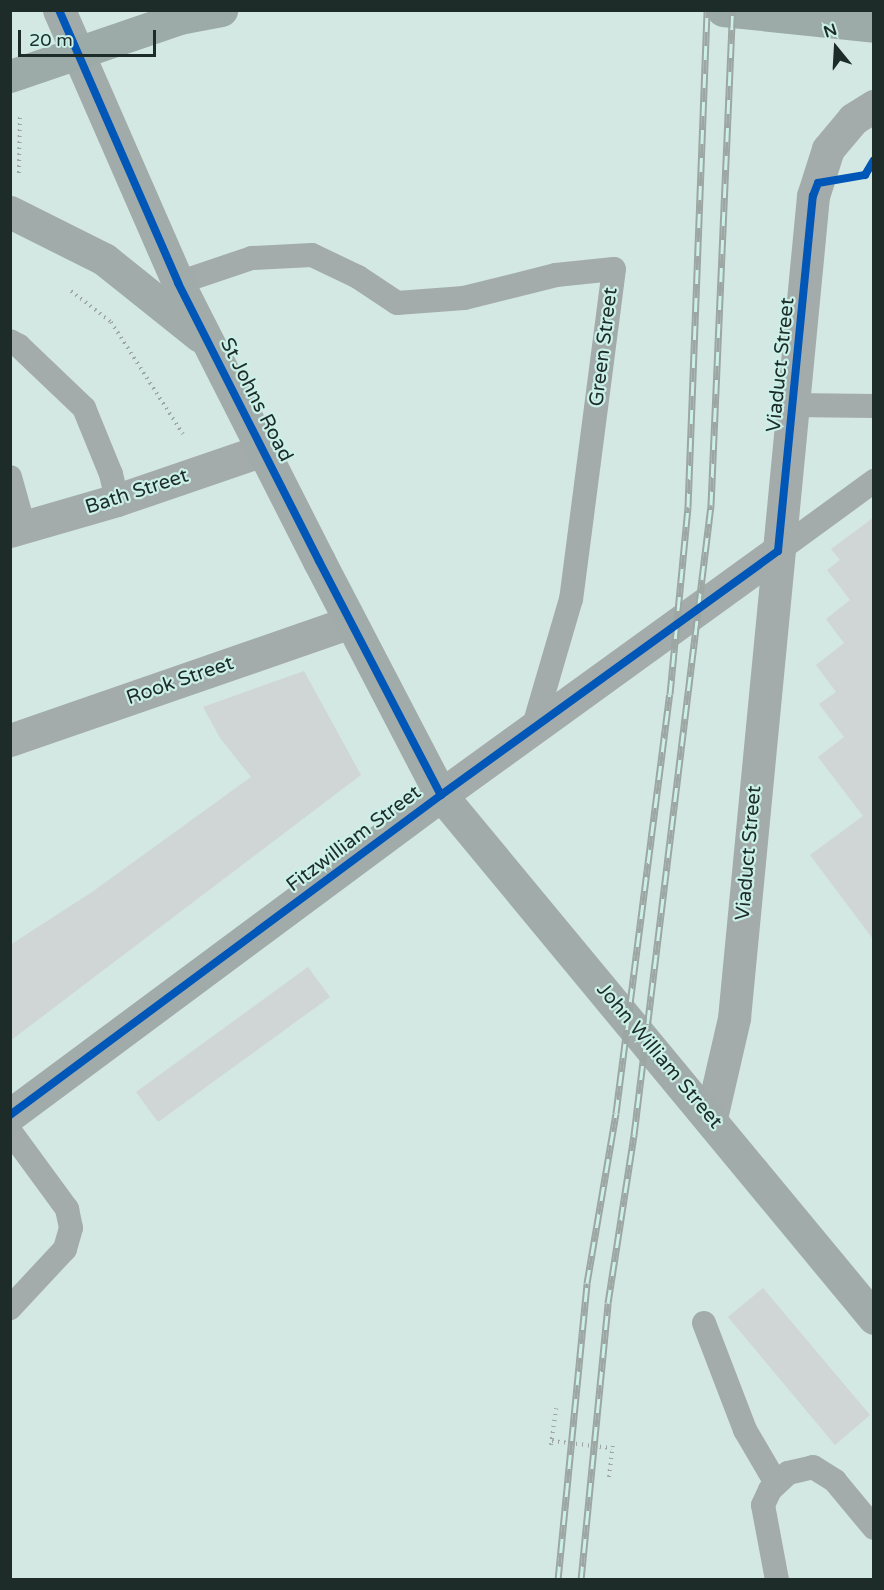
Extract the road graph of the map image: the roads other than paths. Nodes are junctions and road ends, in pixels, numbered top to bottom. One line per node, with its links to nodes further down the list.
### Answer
1 (59, 10): 5 (street, St Johns Road)
2 (221, 10): 5 (highway)
3 (723, 10): 4 (highway)
4 (873, 26)
5 (77, 52): 6 (highway); 9 (street, St Johns Road)
6 (10, 76)
7 (873, 106): 12 (street, Viaduct Street)
8 (11, 212): 11 (street)
9 (178, 283): 11 (street, St Johns Road); 21 (lane, Green Street)
10 (10, 341): 17 (lane)
11 (208, 343): 14 (street, St Johns Road)
12 (794, 405): 13 (lane); 19 (street, Viaduct Street)
13 (873, 406)
14 (263, 450): 17 (street, Bath Street); 20 (street, St Johns Road)
15 (10, 477): 18 (lane)
16 (873, 481): 19 (lane)
17 (117, 500): 18 (street, Bath Street)
18 (17, 529)
19 (778, 551): 21 (street, Fitzwilliam Street); 25 (street, Viaduct Street)
20 (350, 622): 22 (street, Rook Street); 23 (street, St Johns Road)
21 (533, 729): 23 (street, Fitzwilliam Street)
22 (10, 740)
23 (441, 795): 24 (street, Fitzwilliam Street); 25 (street, John William Street)
24 (10, 1115)
25 (711, 1118): 28 (street, John William Street)
26 (10, 1131): 27 (lane)
27 (10, 1308)
28 (873, 1318)
29 (704, 1323): 30 (lane)
30 (776, 1483): 31 (lane); 32 (lane)
31 (873, 1528)
32 (777, 1580)

